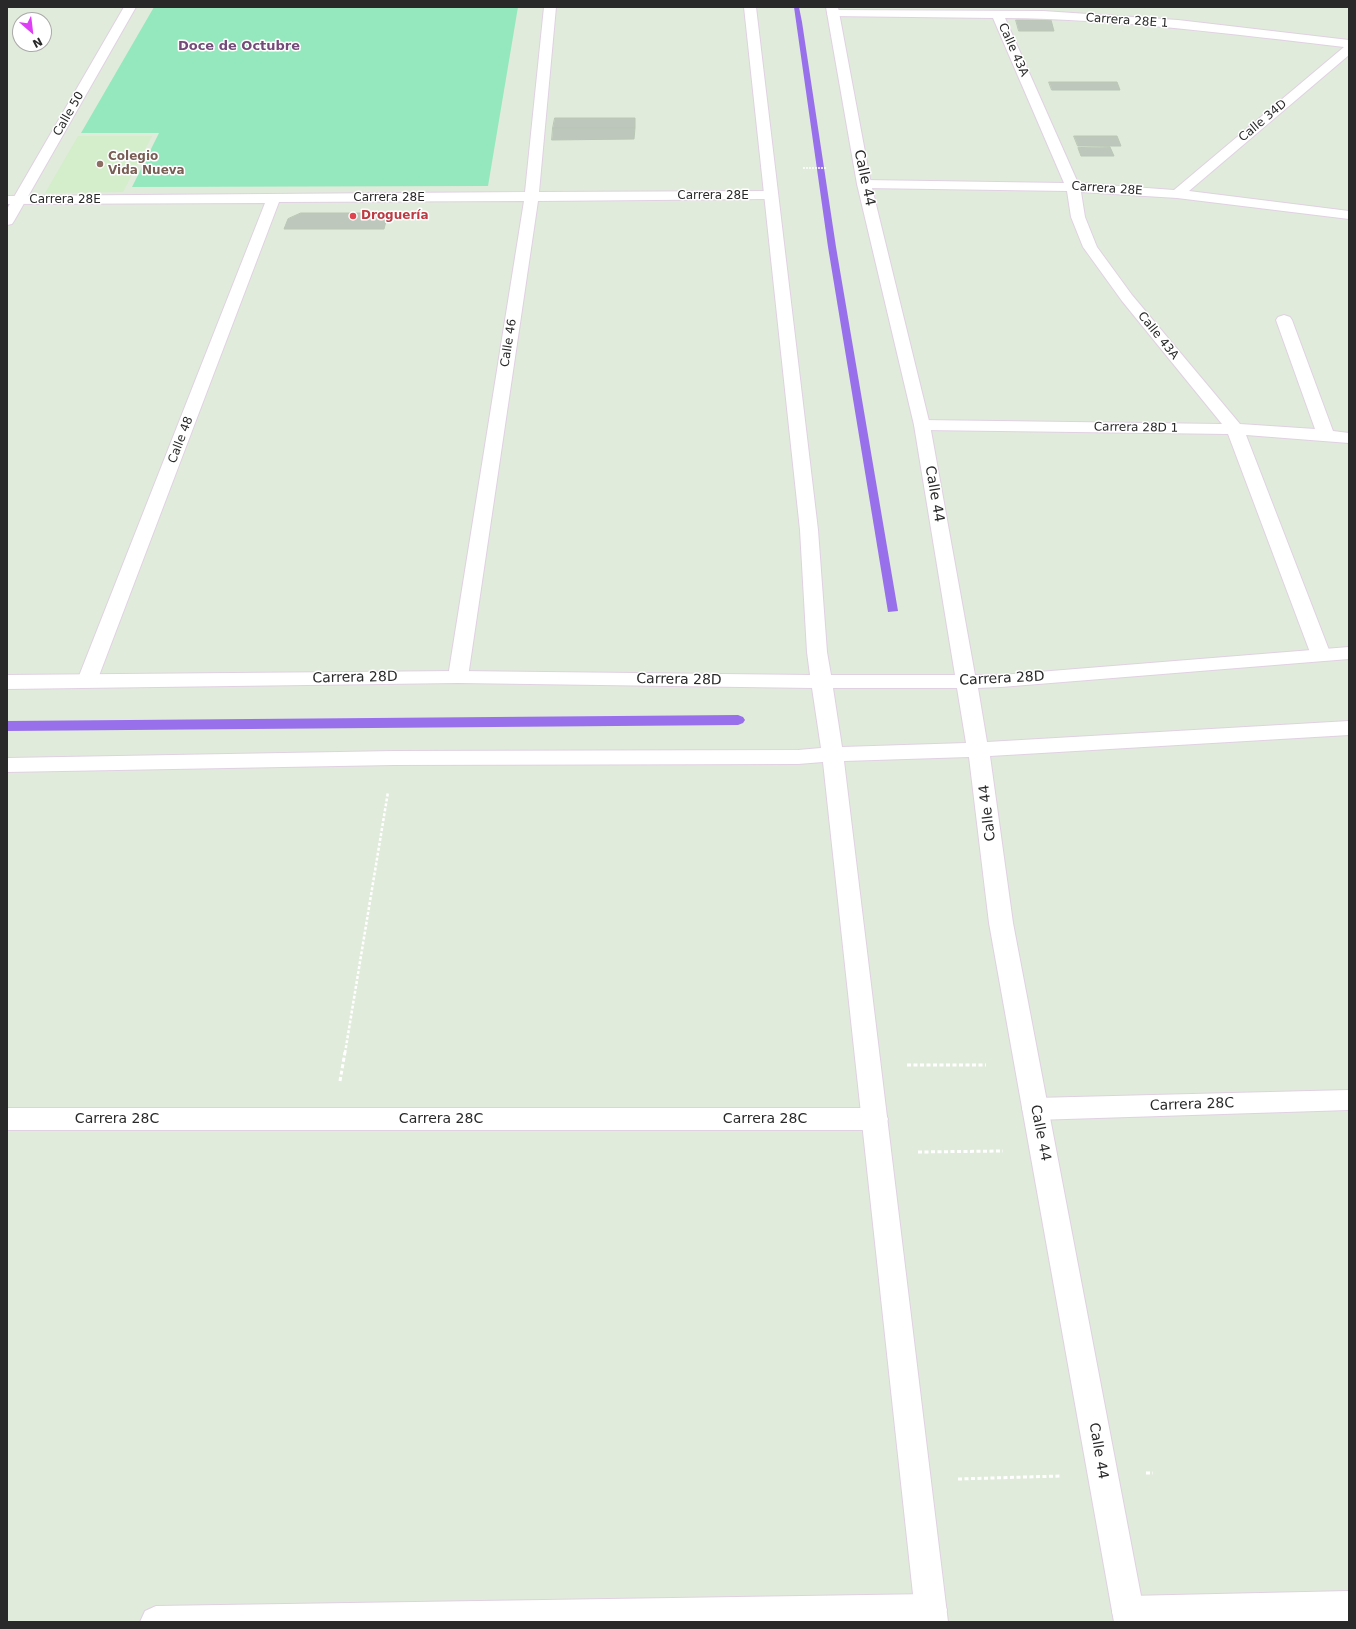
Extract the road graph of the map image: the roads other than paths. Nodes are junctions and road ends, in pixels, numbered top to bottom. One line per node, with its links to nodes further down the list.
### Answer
1 (130, 7): 17 (street, Calle 50)
2 (550, 7): 15 (street, Calle 46)
3 (750, 7): 14 (street)
4 (832, 11): 7 (street, Carrera 28E 1); 11 (street, Calle 44)
5 (1042, 11): 7 (street, Carrera 28E 1); 8 (street, Carrera 28E 1)
6 (1171, 13): 8 (street)
7 (997, 14): 12 (street, Calle 43A)
8 (1178, 24): 9 (street, Carrera 28E 1)
9 (1349, 44)
10 (1349, 49): 13 (street, Calle 34D)
11 (864, 184): 12 (street, Carrera 28E); 21 (street, Calle 44)
12 (1073, 187): 13 (street, Carrera 28E); 22 (street, Calle 43A)
13 (1177, 194): 18 (street, Carrera 28E)
14 (771, 195): 15 (street, Carrera 28E); 30 (street)
15 (532, 197): 16 (street, Carrera 28E); 27 (street, Calle 46)
16 (274, 198): 17 (street, Carrera 28E); 28 (street, Calle 48)
17 (14, 200): 19 (street, Calle 50)
18 (1349, 215)
19 (7, 221)
20 (1284, 320): 23 (street)
21 (922, 425): 22 (street, Carrera 28D 1); 31 (street, Calle 44)
22 (1235, 430): 23 (street, Carrera 28D 1); 26 (street, Calle 43A)
23 (1326, 435): 24 (street, Carrera 28D 1)
24 (1349, 438)
25 (1349, 654): 26 (street, Carrera 28D)
26 (1321, 655): 31 (street, Carrera 28D)
27 (458, 677): 28 (street, Carrera 28D); 30 (street, Carrera 28D)
28 (87, 681): 29 (street, Carrera 28D)
29 (7, 682)
30 (822, 682): 31 (street, Carrera 28D); 34 (street)
31 (966, 682): 33 (street, Calle 44)
32 (1349, 728): 33 (street)
33 (978, 750): 34 (street); 37 (street, Calle 44)
34 (832, 754): 35 (street); 39 (street)
35 (7, 765)
36 (1349, 1100): 37 (street, Carrera 28C)
37 (1035, 1109): 42 (street, Calle 44)
38 (7, 1119): 39 (street, Carrera 28C)
39 (875, 1119): 41 (street)
40 (1349, 1607): 42 (street)
41 (932, 1616): 43 (street)
42 (1129, 1617)
43 (156, 1622)

